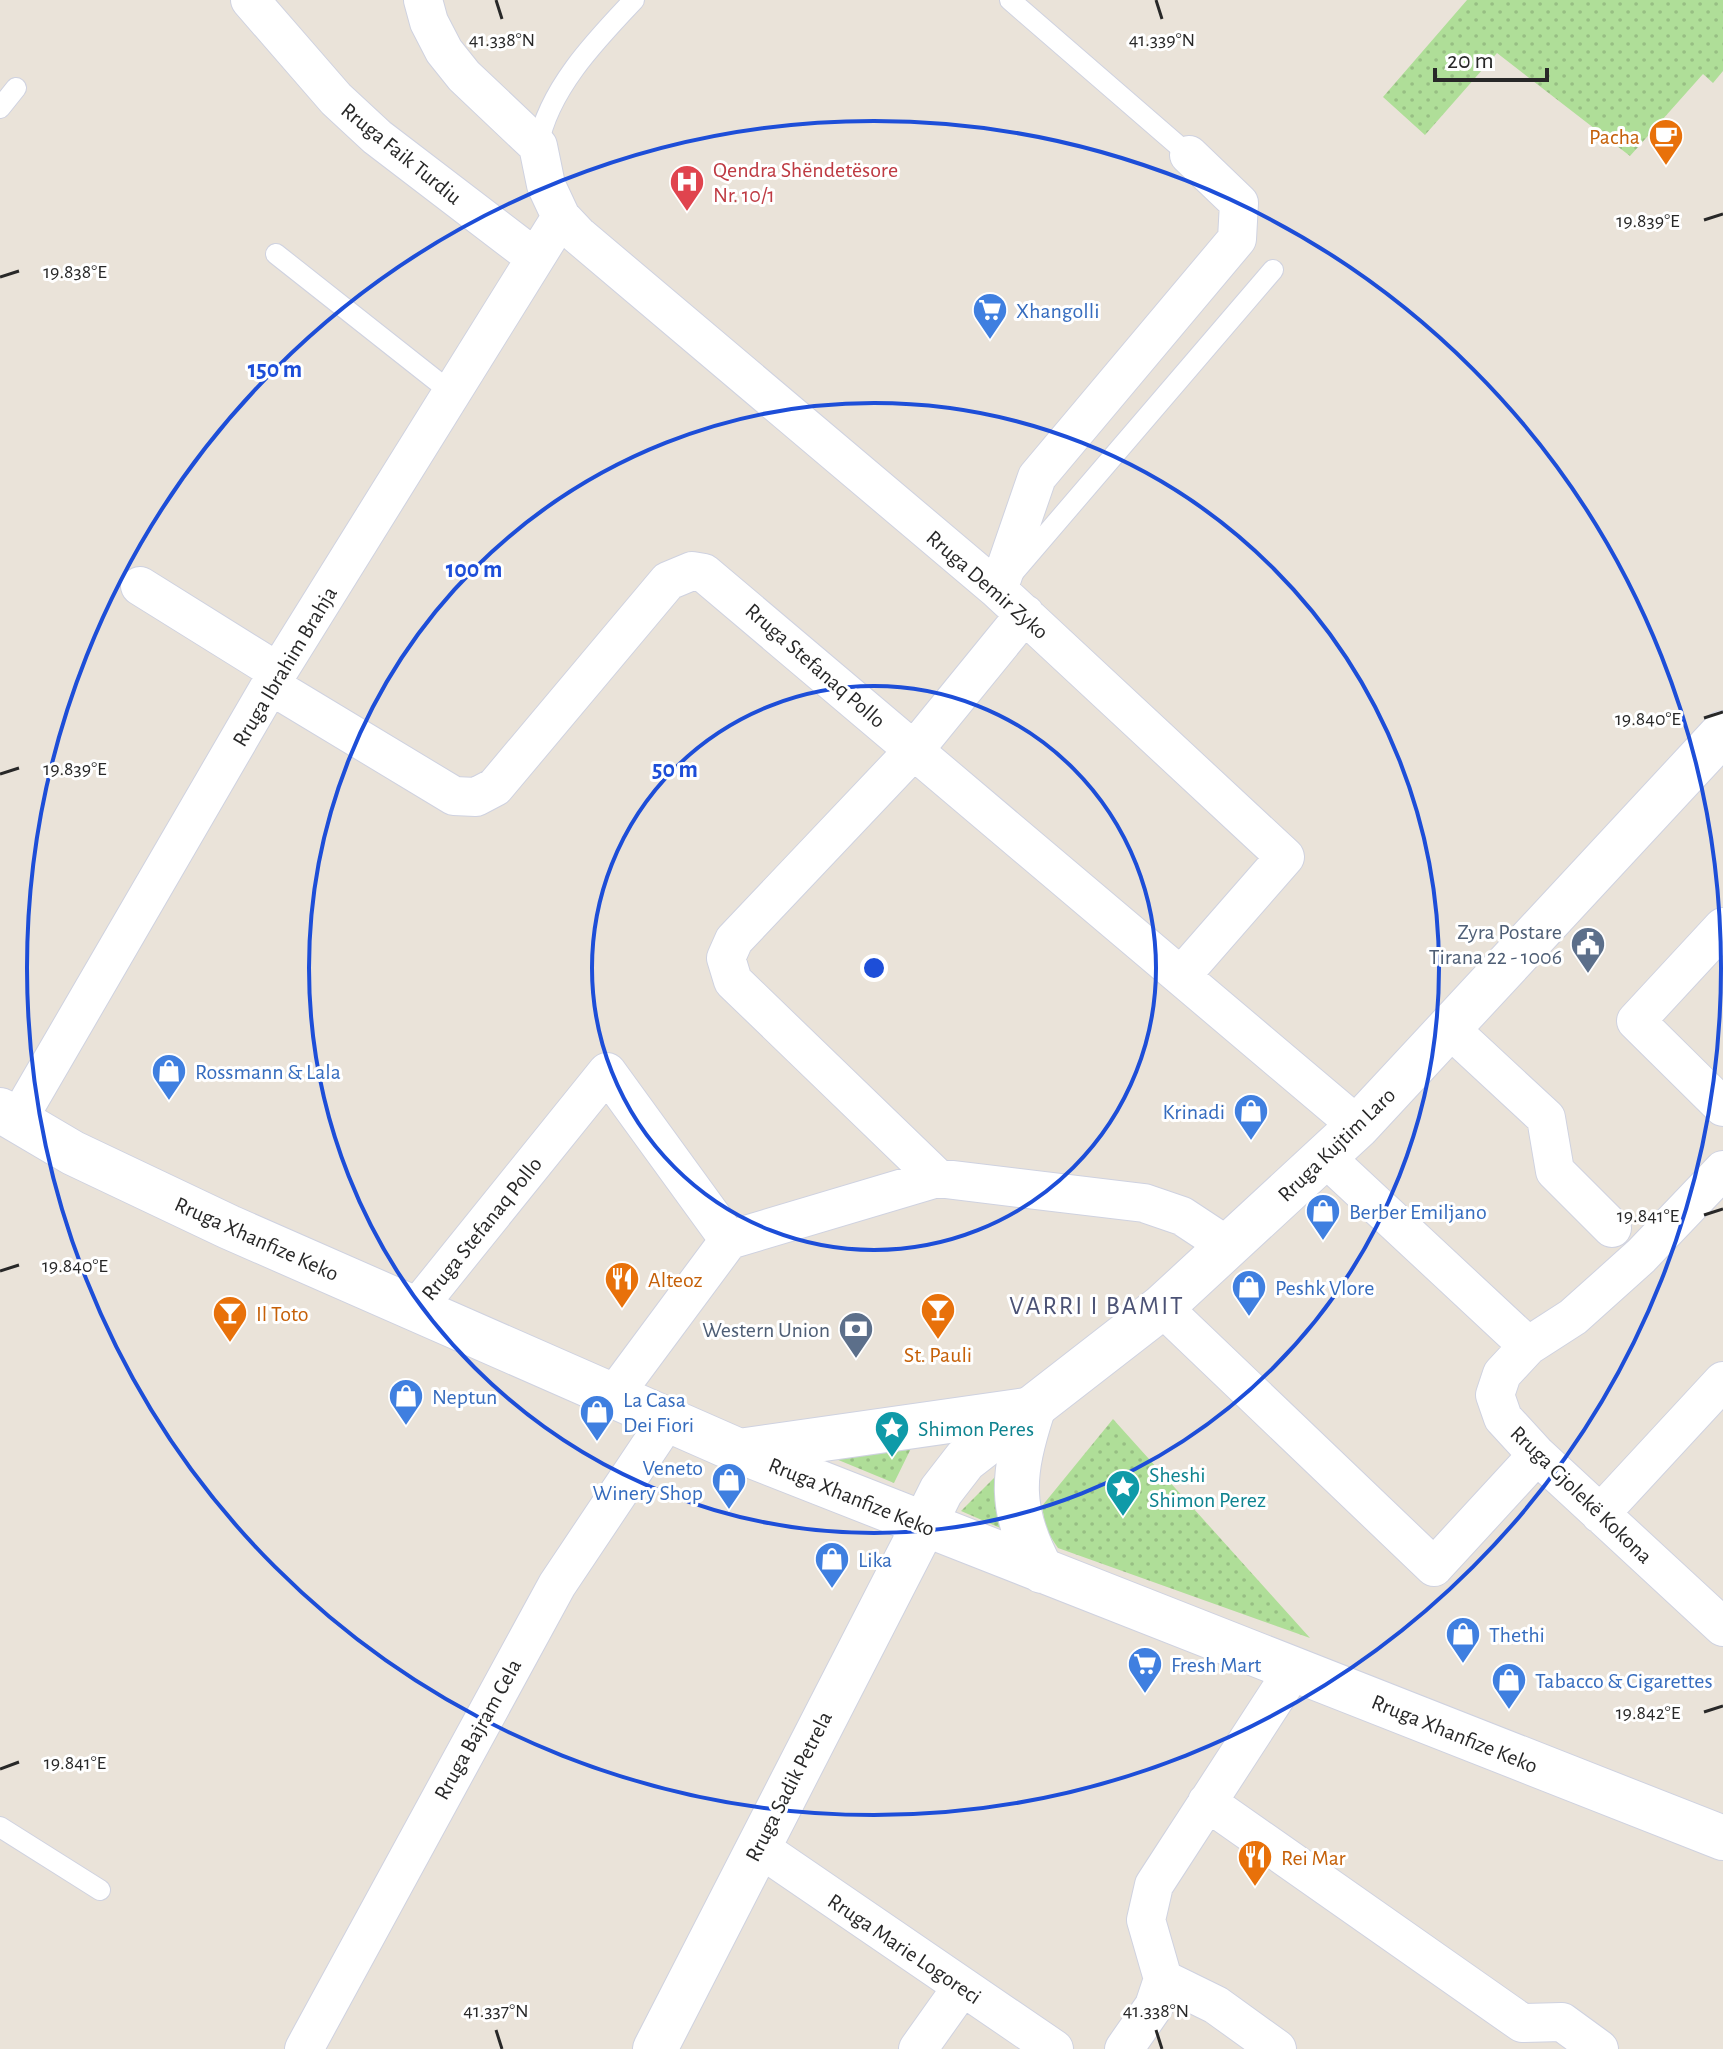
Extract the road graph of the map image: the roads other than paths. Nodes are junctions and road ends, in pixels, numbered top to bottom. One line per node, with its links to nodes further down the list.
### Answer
1 (250, 0): 11 (street, Rruga Faik Turdiu)
2 (423, 0): 7 (street)
3 (634, 0): 7 (lane)
4 (1010, 0): 8 (lane)
5 (16, 88): 6 (lane)
6 (0, 108)
7 (538, 146): 9 (street)
8 (1189, 155): 15 (street)
9 (561, 217): 11 (street, Rruga Ibrahim Brahja); 15 (street, Rruga Demir Zyko)
10 (276, 254): 13 (lane)
11 (534, 257): 13 (street, Rruga Ibrahim Brahja)
12 (1273, 270): 15 (lane)
13 (452, 393): 16 (street, Rruga Ibrahim Brahja)
14 (140, 586): 16 (street, Rruga Stefanaq Pollo)
15 (1012, 602): 18 (street); 20 (street, Rruga Demir Zyko)
16 (274, 679): 18 (street, Rruga Stefanaq Pollo); 23 (street, Rruga Ibrahim Brahja)
17 (1723, 733): 21 (main road, Rruga Kujtim Laro)
18 (915, 749): 20 (street, Rruga Stefanaq Pollo); 27 (street)
19 (1719, 939): 22 (street)
20 (1181, 976): 24 (street, Rruga Stefanaq Pollo)
21 (1449, 1028): 24 (main road, Rruga Kujtim Laro); 28 (street)
22 (1723, 1107)
23 (9, 1115): 32 (main road, Rruga Xhanfize Keko)
24 (1358, 1126): 25 (main road, Rruga Kujtim Laro)
25 (1325, 1157): 30 (main road, Rruga Kujtim Laro); 33 (street)
26 (1723, 1170): 33 (street, Rruga Gjolekë Kokona)
27 (937, 1178): 29 (street); 30 (street)
28 (1612, 1228)
29 (729, 1240): 32 (street, Rruga Stefanaq Pollo); 35 (street)
30 (1229, 1247): 31 (main road, Rruga Kujtim Laro)
31 (1162, 1307): 36 (main road, Rruga Kujtim Laro); 39 (street)
32 (416, 1309): 35 (main road, Rruga Xhanfize Keko)
33 (1528, 1346): 39 (street, Rruga Gjolekë Kokona)
34 (1723, 1381): 40 (street)
35 (614, 1395): 37 (main road, Rruga Xhanfize Keko)
36 (1033, 1409): 38 (main road); 41 (main road, Rruga Kujtim Laro); 42 (main road)
37 (668, 1419): 38 (main road, Rruga Xhanfize Keko); 52 (street, Rruga Bajram Cela)
38 (739, 1451): 41 (main road, Rruga Xhanfize Keko)
39 (1537, 1455): 40 (street, Rruga Gjolekë Kokona)
40 (1600, 1514): 43 (street, Rruga Gjolekë Kokona)
41 (924, 1525): 42 (main road, Rruga Xhanfize Keko); 48 (main road, Rruga Sadik Petrela)
42 (1042, 1571): 44 (main road, Rruga Xhanfize Keko)
43 (1723, 1627)
44 (1294, 1669): 45 (street); 47 (main road, Rruga Xhanfize Keko)
45 (1207, 1802): 50 (street); 58 (street)
46 (0, 1827): 49 (lane)
47 (1723, 1838)
48 (757, 1846): 51 (street, Rruga Marie Logoreci); 53 (main road, Rruga Sadik Petrela)
49 (100, 1890)
50 (1163, 1979): 56 (street); 57 (street)
51 (962, 1987): 54 (street); 55 (street, Rruga Marie Logoreci)
52 (304, 2049)
53 (655, 2049)
54 (918, 2049)
55 (1054, 2049)
56 (1124, 2049)
57 (1277, 2049)
58 (1599, 2049)

